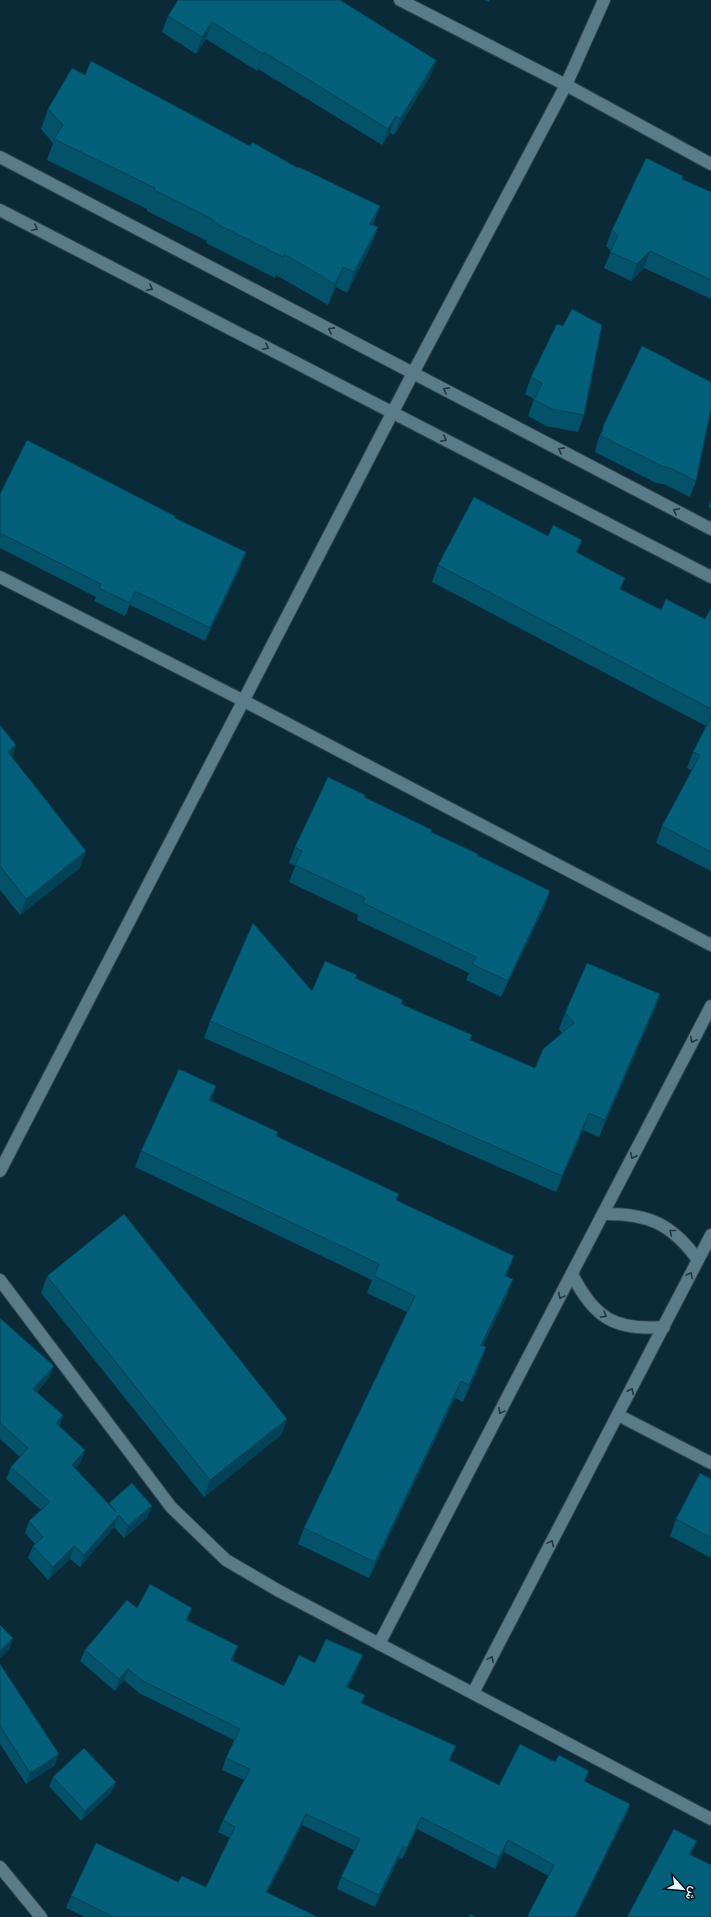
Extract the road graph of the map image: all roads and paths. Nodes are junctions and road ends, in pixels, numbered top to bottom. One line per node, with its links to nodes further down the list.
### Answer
1 (400, 0): 3 (street)
2 (604, 0): 3 (street)
3 (566, 85): 5 (street); 7 (street)
4 (0, 158): 7 (street, one-way to 4)
5 (711, 164)
6 (0, 210): 8 (street, one-way to 8)
7 (413, 373): 8 (street); 9 (street, one-way to 7)
8 (393, 412): 11 (street, one-way to 11); 12 (street)
9 (711, 529)
10 (0, 577): 12 (street)
11 (711, 577)
12 (244, 701): 13 (street); 15 (street)
13 (711, 945)
14 (711, 1006): 16 (street, one-way to 16)
15 (0, 1171)
16 (603, 1214): 18 (street, one-way to 16); 19 (street)
17 (711, 1234): 18 (street)
18 (698, 1260): 21 (street, one-way to 18)
19 (572, 1274): 21 (street, one-way to 21); 24 (street, one-way to 24)
20 (0, 1280): 24 (street)
21 (664, 1326): 22 (street, one-way to 21)
22 (618, 1416): 23 (street); 25 (street, one-way to 22)
23 (711, 1463)
24 (379, 1644): 25 (street)
25 (473, 1693): 26 (street)
26 (711, 1819)
27 (0, 1867): 28 (street)
28 (41, 1917)

